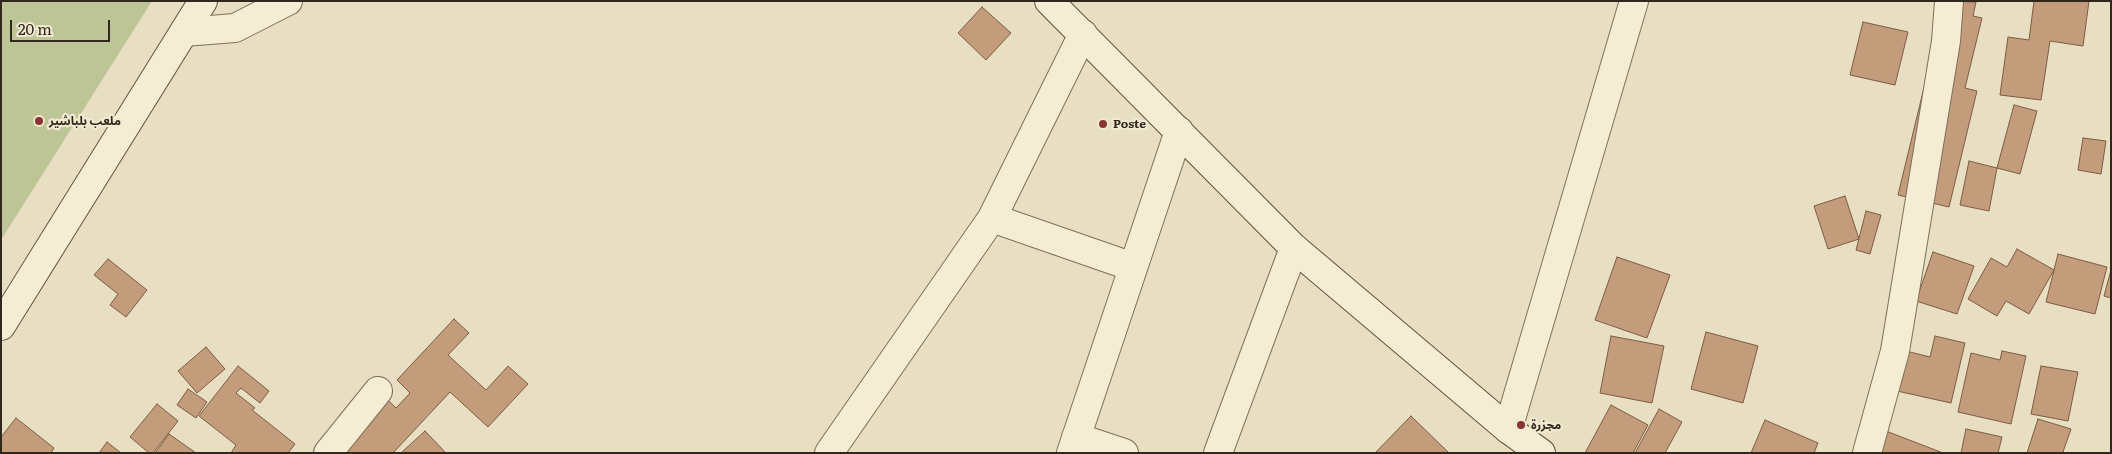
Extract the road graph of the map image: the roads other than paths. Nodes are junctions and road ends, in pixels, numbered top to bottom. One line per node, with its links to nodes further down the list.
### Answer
1 (203, 1): 6 (street)
2 (288, 1): 6 (street)
3 (1049, 1): 7 (street)
4 (1634, 1): 14 (street)
5 (1949, 1): 21 (street)
6 (184, 32): 12 (street)
7 (1083, 34): 8 (street); 9 (street)
8 (1179, 131): 10 (street); 11 (street)
9 (992, 218): 11 (street); 18 (street)
10 (1294, 248): 14 (street); 20 (street)
11 (1133, 268): 15 (street)
12 (1, 326)
13 (378, 392): 17 (street)
14 (1508, 429): 16 (street)
15 (1073, 445): 19 (street)
16 (1538, 452)
17 (328, 453)
18 (829, 453)
19 (1124, 453)
20 (1218, 453)
21 (1867, 453)

